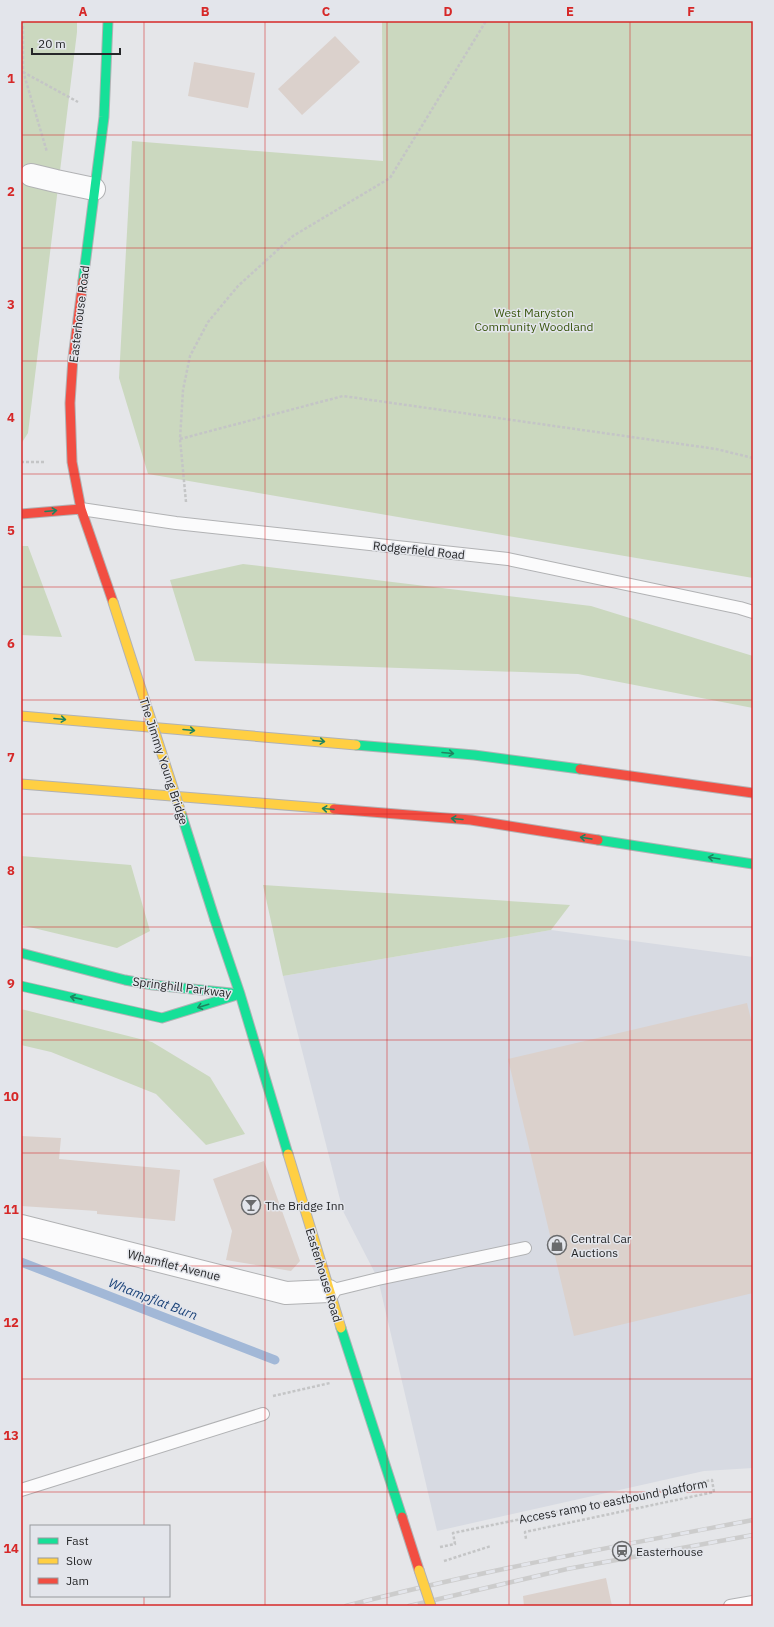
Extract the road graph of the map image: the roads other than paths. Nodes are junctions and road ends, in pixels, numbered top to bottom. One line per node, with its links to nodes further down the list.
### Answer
1 (108, 21): 3 (main road, Easterhouse Road)
2 (26, 173): 3 (street)
3 (94, 189): 4 (main road, Easterhouse Road)
4 (81, 509): 5 (main road, one-way to 4); 6 (main road, Easterhouse Road); 7 (lane, Rodgerfield Road)
5 (21, 514)
6 (113, 602): 12 (main road, The Jimmy Young Bridge, bridge)
7 (753, 612)
8 (21, 716): 10 (main road, one-way to 10)
9 (21, 784): 11 (main road, one-way to 9)
10 (753, 793)
11 (753, 864)
12 (215, 920): 15 (main road, Easterhouse Road)
13 (21, 953): 15 (main road, Springhill Parkway)
14 (21, 986): 15 (main road, Springhill Parkway, one-way to 14)
15 (240, 994): 18 (main road, Easterhouse Road)
16 (21, 1226): 18 (street, Whamflet Avenue)
17 (525, 1248): 18 (lane)
18 (329, 1292): 22 (main road, Easterhouse Road, bridge)
19 (263, 1414): 20 (lane)
20 (21, 1490)
21 (753, 1602): 23 (lane)
22 (431, 1606)
23 (730, 1606)

